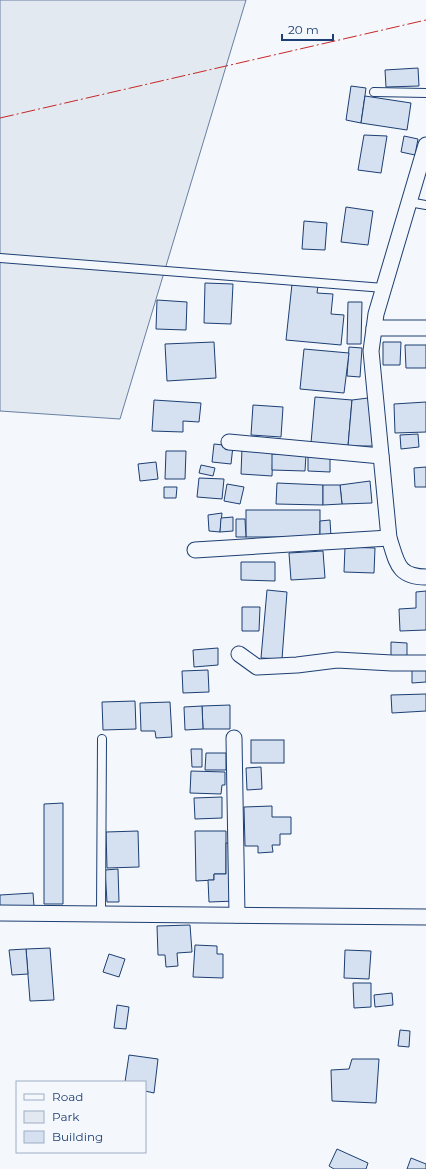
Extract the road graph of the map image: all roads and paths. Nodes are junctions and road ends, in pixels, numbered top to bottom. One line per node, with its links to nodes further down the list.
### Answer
1 (374, 92): 2 (lane)
2 (426, 93)
3 (426, 144): 4 (street)
4 (409, 202): 5 (lane); 7 (street)
5 (426, 205)
6 (0, 258): 7 (lane)
7 (384, 288): 8 (street)
8 (374, 328): 9 (street); 11 (street)
9 (426, 328)
10 (229, 442): 11 (street)
11 (381, 456): 12 (street)
12 (389, 538): 13 (street); 14 (street)
13 (195, 550)
14 (426, 577)
15 (239, 654): 16 (street)
16 (426, 663)
17 (234, 738): 21 (street)
18 (102, 739): 20 (lane)
19 (0, 913): 20 (street)
20 (101, 914): 21 (street)
21 (238, 915): 22 (street)
22 (426, 917)

